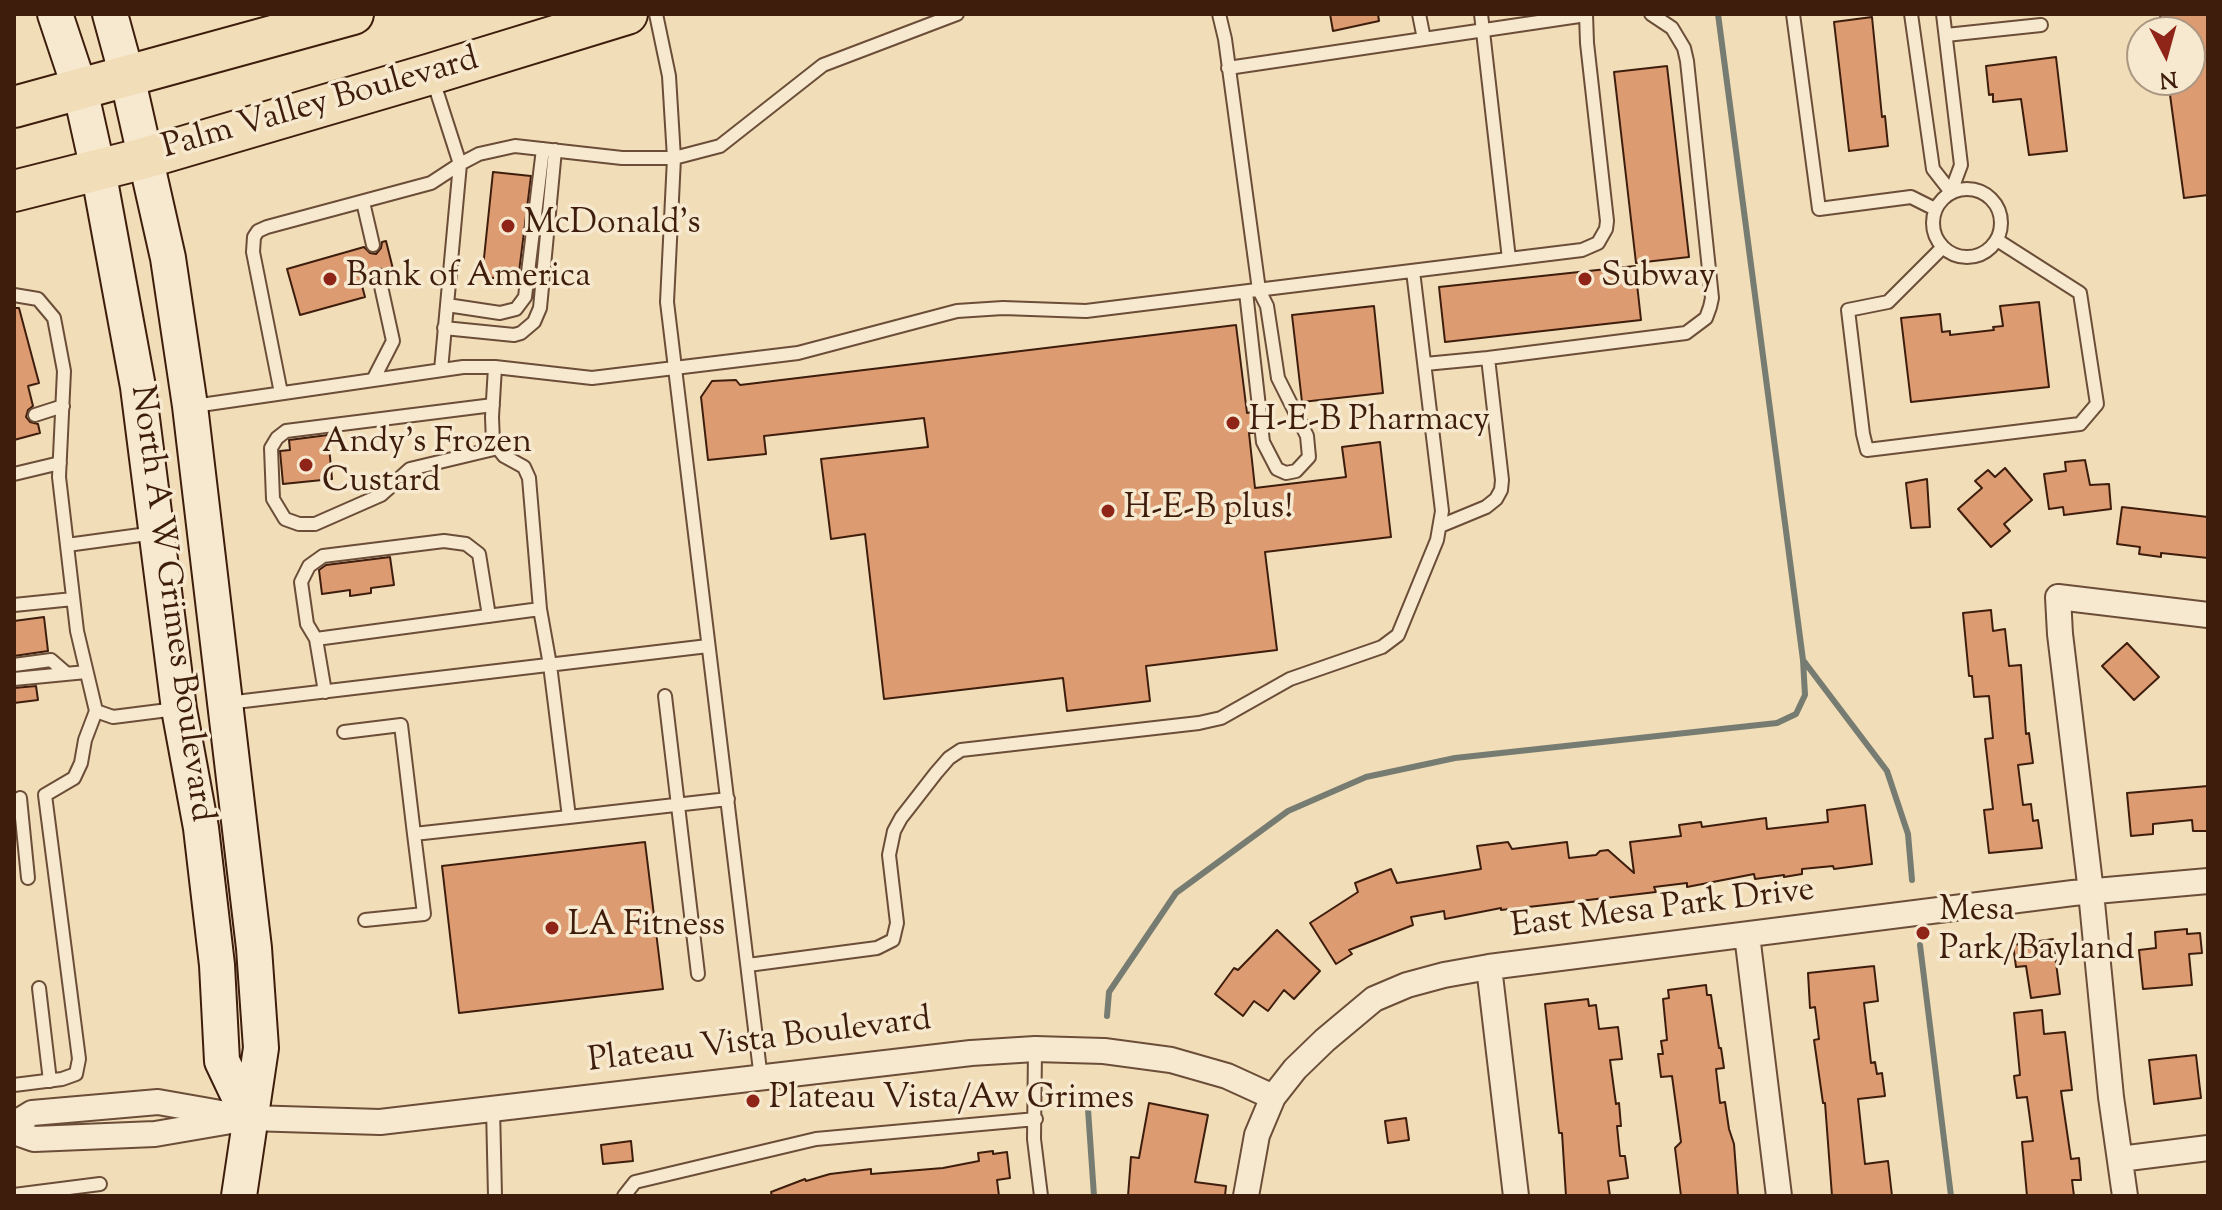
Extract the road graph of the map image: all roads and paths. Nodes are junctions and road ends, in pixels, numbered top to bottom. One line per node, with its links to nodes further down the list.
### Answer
1 (55, 14): 22 (main road, North A W Grimes Boulevard)
2 (110, 14): 21 (main road, North A W Grimes Boulevard)
3 (353, 14): 21 (highway)
4 (627, 14): 20 (highway, Palm Valley Boulevard)
5 (656, 14): 26 (lane)
6 (957, 14): 26 (lane)
7 (1219, 14): 19 (lane)
8 (1419, 14): 18 (lane)
9 (1481, 14): 16 (lane)
10 (1586, 14): 16 (lane); 36 (lane)
11 (1651, 14): 43 (lane)
12 (1793, 14): 32 (lane)
13 (1911, 14): 30 (lane)
14 (1943, 14): 17 (lane)
15 (2041, 25): 17 (lane)
16 (1484, 30): 18 (lane); 36 (lane)
17 (1946, 35): 30 (lane)
18 (1424, 39): 19 (lane)
19 (1228, 68): 39 (lane)
20 (431, 74): 25 (highway, Palm Valley Boulevard); 27 (lane)
21 (127, 76): 22 (highway); 25 (main road, North A W Grimes Boulevard)
22 (80, 89): 23 (highway); 28 (main road, North A W Grimes Boulevard)
23 (14, 107)
24 (549, 150): 26 (lane); 27 (lane); 41 (lane); 42 (lane)
25 (145, 158): 28 (highway, Palm Valley Boulevard); 52 (main road, North A W Grimes Boulevard)
26 (674, 158): 46 (lane)
27 (460, 164): 31 (lane); 41 (lane)
28 (98, 170): 29 (highway, Palm Valley Boulevard); 58 (main road, North A W Grimes Boulevard)
29 (14, 191)
30 (1951, 192): 32 (lane); 33 (lane)
31 (363, 202): 34 (lane); 49 (lane)
32 (1935, 209): 35 (lane)
33 (1997, 240): 35 (lane); 35 (lane)
34 (373, 245)
35 (1943, 247)
36 (1509, 259): 37 (lane)
37 (1413, 271): 39 (lane); 44 (lane)
38 (379, 277): 48 (lane)
39 (1252, 291): 39 (lane); 46 (lane)
40 (14, 295): 51 (lane)
41 (447, 305): 42 (lane)
42 (444, 328): 47 (lane)
43 (1488, 358): 44 (lane); 57 (lane)
44 (1425, 364): 57 (lane)
45 (495, 367): 46 (lane); 47 (lane); 50 (lane)
46 (674, 368): 66 (lane)
47 (441, 370): 48 (lane)
48 (373, 380): 49 (lane)
49 (281, 393): 52 (lane)
50 (493, 405): 54 (lane); 54 (lane)
51 (63, 406): 53 (lane); 55 (lane)
52 (190, 406): 74 (main road, North A W Grimes Boulevard)
53 (35, 415)
54 (498, 448): 62 (lane)
55 (60, 463): 56 (lane); 59 (lane)
56 (14, 474)
57 (1440, 526): 90 (lane)
58 (157, 533): 59 (lane); 75 (main road, North A W Grimes Boulevard); 78 (main road)
59 (67, 545): 60 (lane)
60 (73, 599): 61 (lane); 69 (lane)
61 (14, 605)
62 (540, 609): 64 (lane); 68 (lane)
63 (2208, 615): 87 (street)
64 (489, 616): 65 (lane); 65 (lane)
65 (316, 639): 72 (lane)
66 (708, 646): 68 (lane); 81 (lane)
67 (14, 665): 70 (lane)
68 (550, 665): 72 (lane); 83 (lane)
69 (86, 672): 70 (lane); 76 (lane)
70 (66, 673): 71 (lane)
71 (14, 679)
72 (325, 692): 74 (lane)
73 (665, 696): 82 (lane)
74 (227, 703): 78 (main road, North A W Grimes Boulevard)
75 (179, 709): 76 (lane); 100 (main road, North A W Grimes Boulevard)
76 (96, 711): 79 (lane)
77 (344, 732): 84 (lane)
78 (234, 775): 100 (main road, North A W Grimes Boulevard)
79 (45, 795): 80 (lane); 96 (lane)
80 (17, 798): 85 (lane)
81 (728, 799): 82 (lane); 90 (lane)
82 (678, 804): 83 (lane); 92 (lane)
83 (569, 817): 84 (lane)
84 (414, 834): 88 (lane)
85 (28, 878)
86 (2208, 881): 87 (street, East Mesa Park Drive)
87 (2091, 892): 89 (street, East Mesa Park Drive); 105 (street)
88 (365, 920)
89 (1747, 935): 91 (street, East Mesa Park Drive); 115 (street)
90 (748, 965): 95 (lane)
91 (1489, 967): 98 (street, East Mesa Park Drive); 114 (street)
92 (698, 974)
93 (39, 988): 96 (lane)
94 (1035, 1049): 95 (street, Plateau Vista Boulevard); 98 (street, Plateau Vista Boulevard); 101 (lane)
95 (761, 1079): 99 (street, Plateau Vista Boulevard)
96 (50, 1081): 97 (lane)
97 (14, 1085)
98 (1273, 1097): 113 (street, East Mesa Park Drive)
99 (493, 1108): 100 (street, Plateau Vista Boulevard); 110 (lane)
100 (249, 1118): 102 (street, Plateau Vista Boulevard); 103 (street, Plateau Vista Boulevard); 109 (main road, North A W Grimes Boulevard)
101 (1036, 1119): 111 (lane); 112 (lane)
102 (14, 1124)
103 (14, 1132)
104 (2208, 1148): 105 (street)
105 (2120, 1159): 116 (street)
106 (100, 1184): 107 (lane)
107 (44, 1194): 108 (lane)
108 (14, 1195)
109 (239, 1196)
110 (495, 1196)
111 (624, 1196)
112 (1041, 1196)
113 (1246, 1196)
114 (1516, 1196)
115 (1779, 1196)
116 (2125, 1196)

